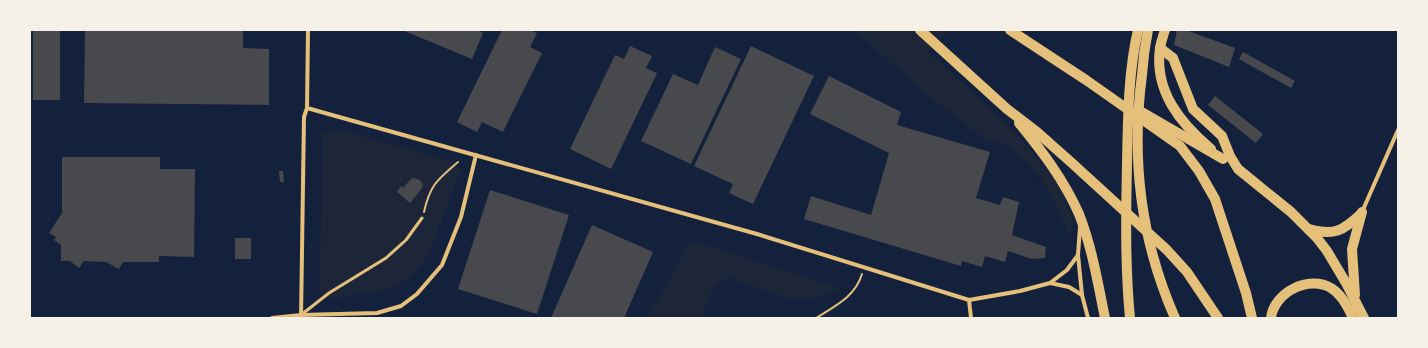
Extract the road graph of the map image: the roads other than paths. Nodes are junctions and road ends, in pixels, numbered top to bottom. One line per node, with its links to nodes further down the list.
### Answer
1 (308, 30): 10 (street)
2 (920, 30): 11 (main road)
3 (1010, 30): 8 (main road)
4 (1138, 30): 9 (main road)
5 (1148, 30): 9 (main road)
6 (1165, 30): 7 (main road)
7 (1160, 48): 8 (main road); 17 (main road)
8 (1086, 80): 31 (main road)
9 (1135, 86): 28 (main road); 29 (main road)
10 (307, 108): 13 (street); 23 (street)
11 (1007, 109): 15 (main road); 30 (main road)
12 (1398, 130): 14 (street)
13 (476, 155): 21 (street); 23 (street)
14 (1362, 212): 17 (main road); 22 (main road)
15 (1079, 214): 18 (street); 27 (main road)
16 (422, 218): 23 (lane)
17 (1308, 230): 22 (main road)
18 (1078, 255): 19 (street); 20 (street)
19 (1050, 283): 20 (street); 21 (street)
20 (1082, 295): 26 (street)
21 (969, 300): 25 (street)
22 (1355, 301): 34 (main road)
23 (301, 316): 24 (street)
24 (272, 318)
25 (971, 318)
26 (1088, 318)
27 (1105, 318)
28 (1130, 318)
29 (1175, 318)
30 (1218, 318)
31 (1252, 318)
32 (1271, 318): 33 (main road)
33 (1354, 318)
34 (1364, 318)

